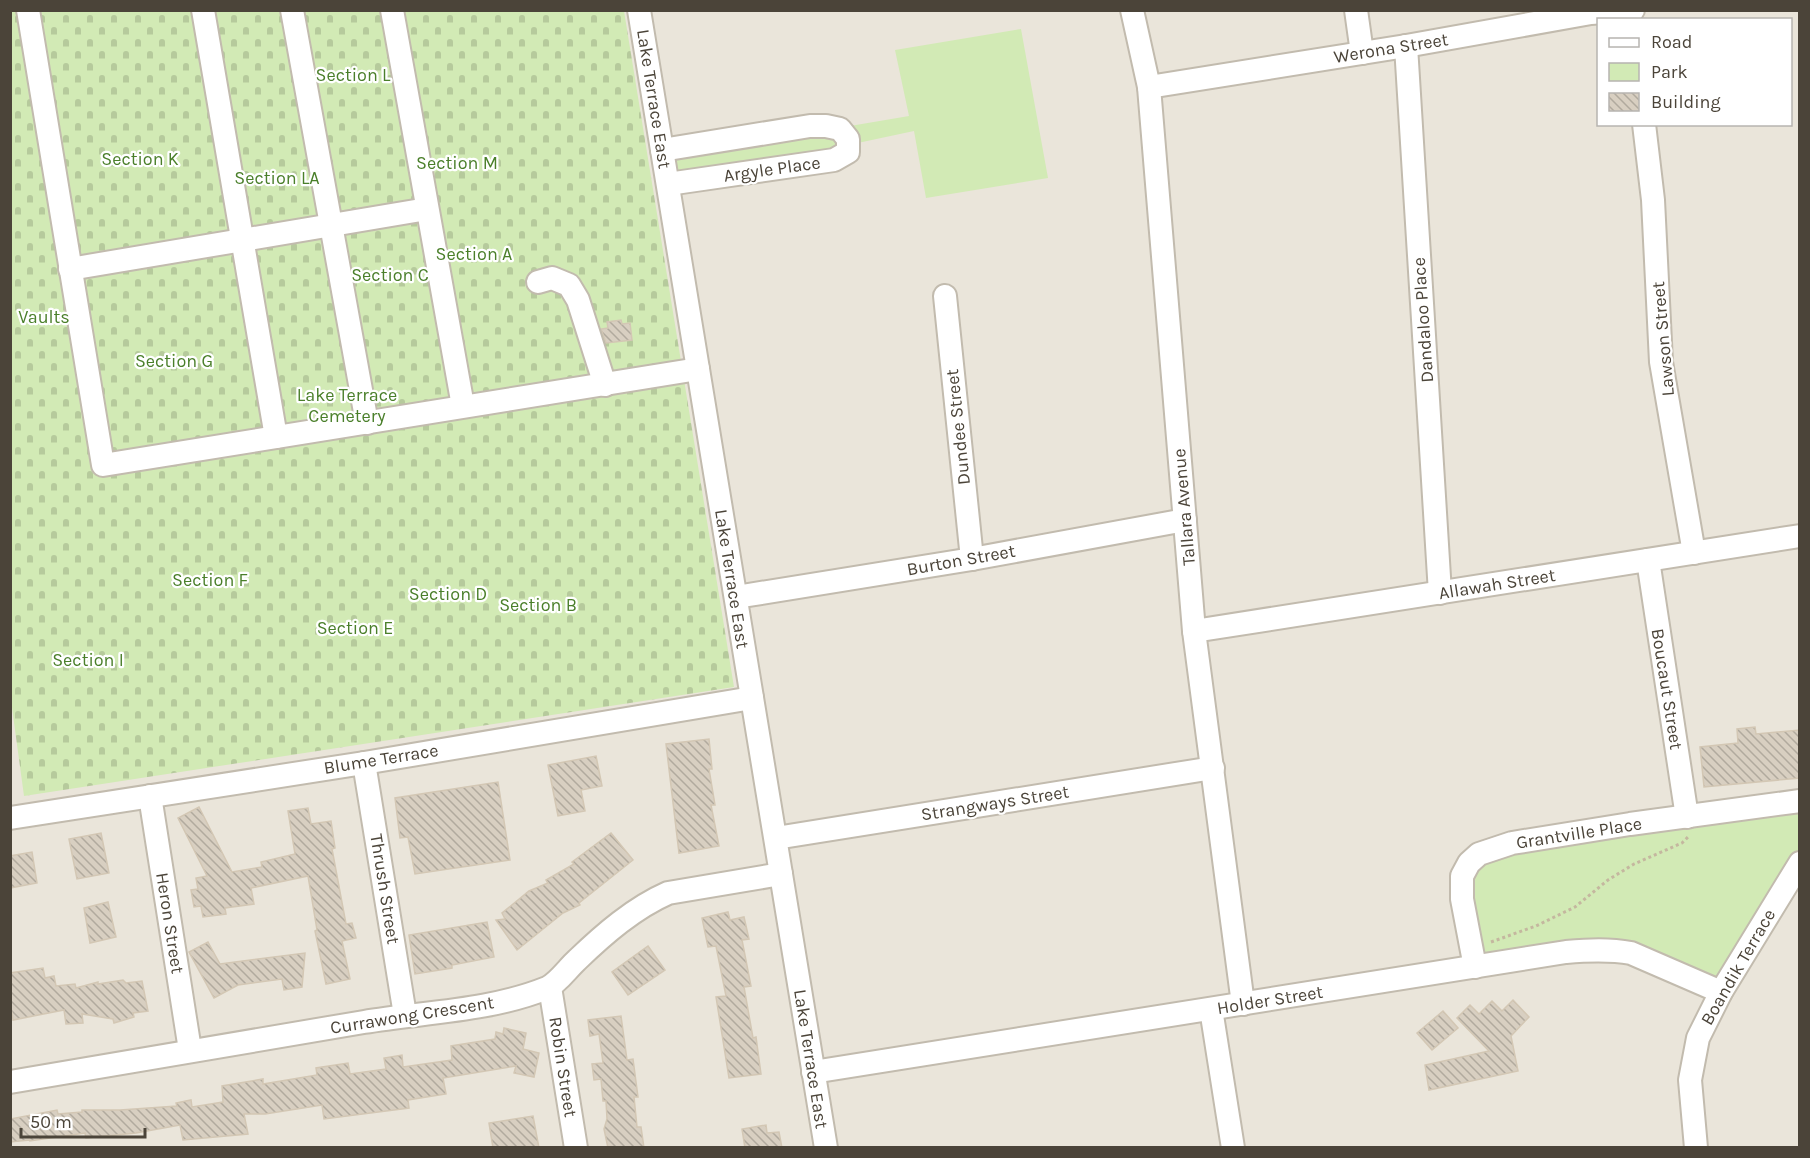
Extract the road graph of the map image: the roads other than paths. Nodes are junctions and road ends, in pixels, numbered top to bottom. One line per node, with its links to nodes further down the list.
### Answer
1 (28, 10): 19 (street)
2 (203, 10): 18 (street)
3 (291, 10): 17 (street)
4 (392, 10): 16 (street)
5 (639, 10): 14 (street, Lake Terrace East)
6 (1132, 10): 12 (street, Tallara Avenue)
7 (1356, 10): 11 (street)
8 (1631, 11): 9 (street, Werona Street)
9 (1591, 12): 10 (street, Werona Street)
10 (1406, 46): 11 (street, Werona Street); 32 (street, Dandaloo Place)
11 (1362, 53): 12 (street, Werona Street)
12 (1149, 87): 27 (street, Tallara Avenue)
13 (1644, 126): 29 (street, Lawson Street)
14 (662, 150): 15 (street, Lake Terrace East); 15 (street, Argyle Place)
15 (668, 184): 22 (street, Lake Terrace East)
16 (427, 209): 17 (street); 24 (street)
17 (331, 226): 18 (street); 25 (street)
18 (242, 240): 19 (street); 26 (street)
19 (70, 269): 26 (street)
20 (538, 282): 23 (street)
21 (945, 296): 30 (street, Dundee Street)
22 (698, 369): 23 (street); 33 (street, Lake Terrace East)
23 (606, 384): 24 (street)
24 (463, 406): 25 (street)
25 (367, 423): 26 (street)
26 (276, 437)
27 (1185, 520): 30 (street, Burton Street); 34 (street, Tallara Avenue)
28 (1800, 536): 29 (street, Allawah Street)
29 (1694, 553): 31 (street, Allawah Street)
30 (972, 559): 33 (street, Burton Street)
31 (1648, 560): 32 (street, Allawah Street); 41 (street, Boucaut Street)
32 (1440, 593): 34 (street, Allawah Street)
33 (736, 597): 35 (street, Lake Terrace East)
34 (1194, 631): 37 (street, Tallara Avenue)
35 (752, 698): 36 (street, Blume Terrace); 42 (street, Lake Terrace East)
36 (364, 763): 38 (street, Blume Terrace); 50 (street, Thrush Street)
37 (1213, 768): 42 (street, Strangways Street); 48 (street, Tallara Avenue)
38 (150, 796): 40 (street, Blume Terrace); 51 (street, Heron Street)
39 (1800, 801): 41 (street, Grantville Place)
40 (10, 818)
41 (1688, 826): 45 (street, Grantville Place)
42 (776, 838): 44 (street, Lake Terrace East)
43 (1800, 862): 47 (street, Boandik Terrace)
44 (781, 874): 46 (street, Currawong Crescent); 52 (street, Lake Terrace East)
45 (1474, 961): 47 (street, Holder Street); 48 (street, Holder Street)
46 (550, 987): 50 (street, Currawong Crescent); 54 (street, Robin Street)
47 (1721, 992): 57 (street, Boandik Terrace)
48 (1243, 1004): 49 (street, Holder Street)
49 (1211, 1009): 52 (street, Holder Street); 56 (street)
50 (405, 1015): 51 (street, Currawong Crescent)
51 (190, 1050): 53 (street, Currawong Crescent)
52 (813, 1072): 55 (street, Lake Terrace East)
53 (10, 1082)
54 (576, 1148)
55 (826, 1148)
56 (1233, 1148)
57 (1696, 1148)

